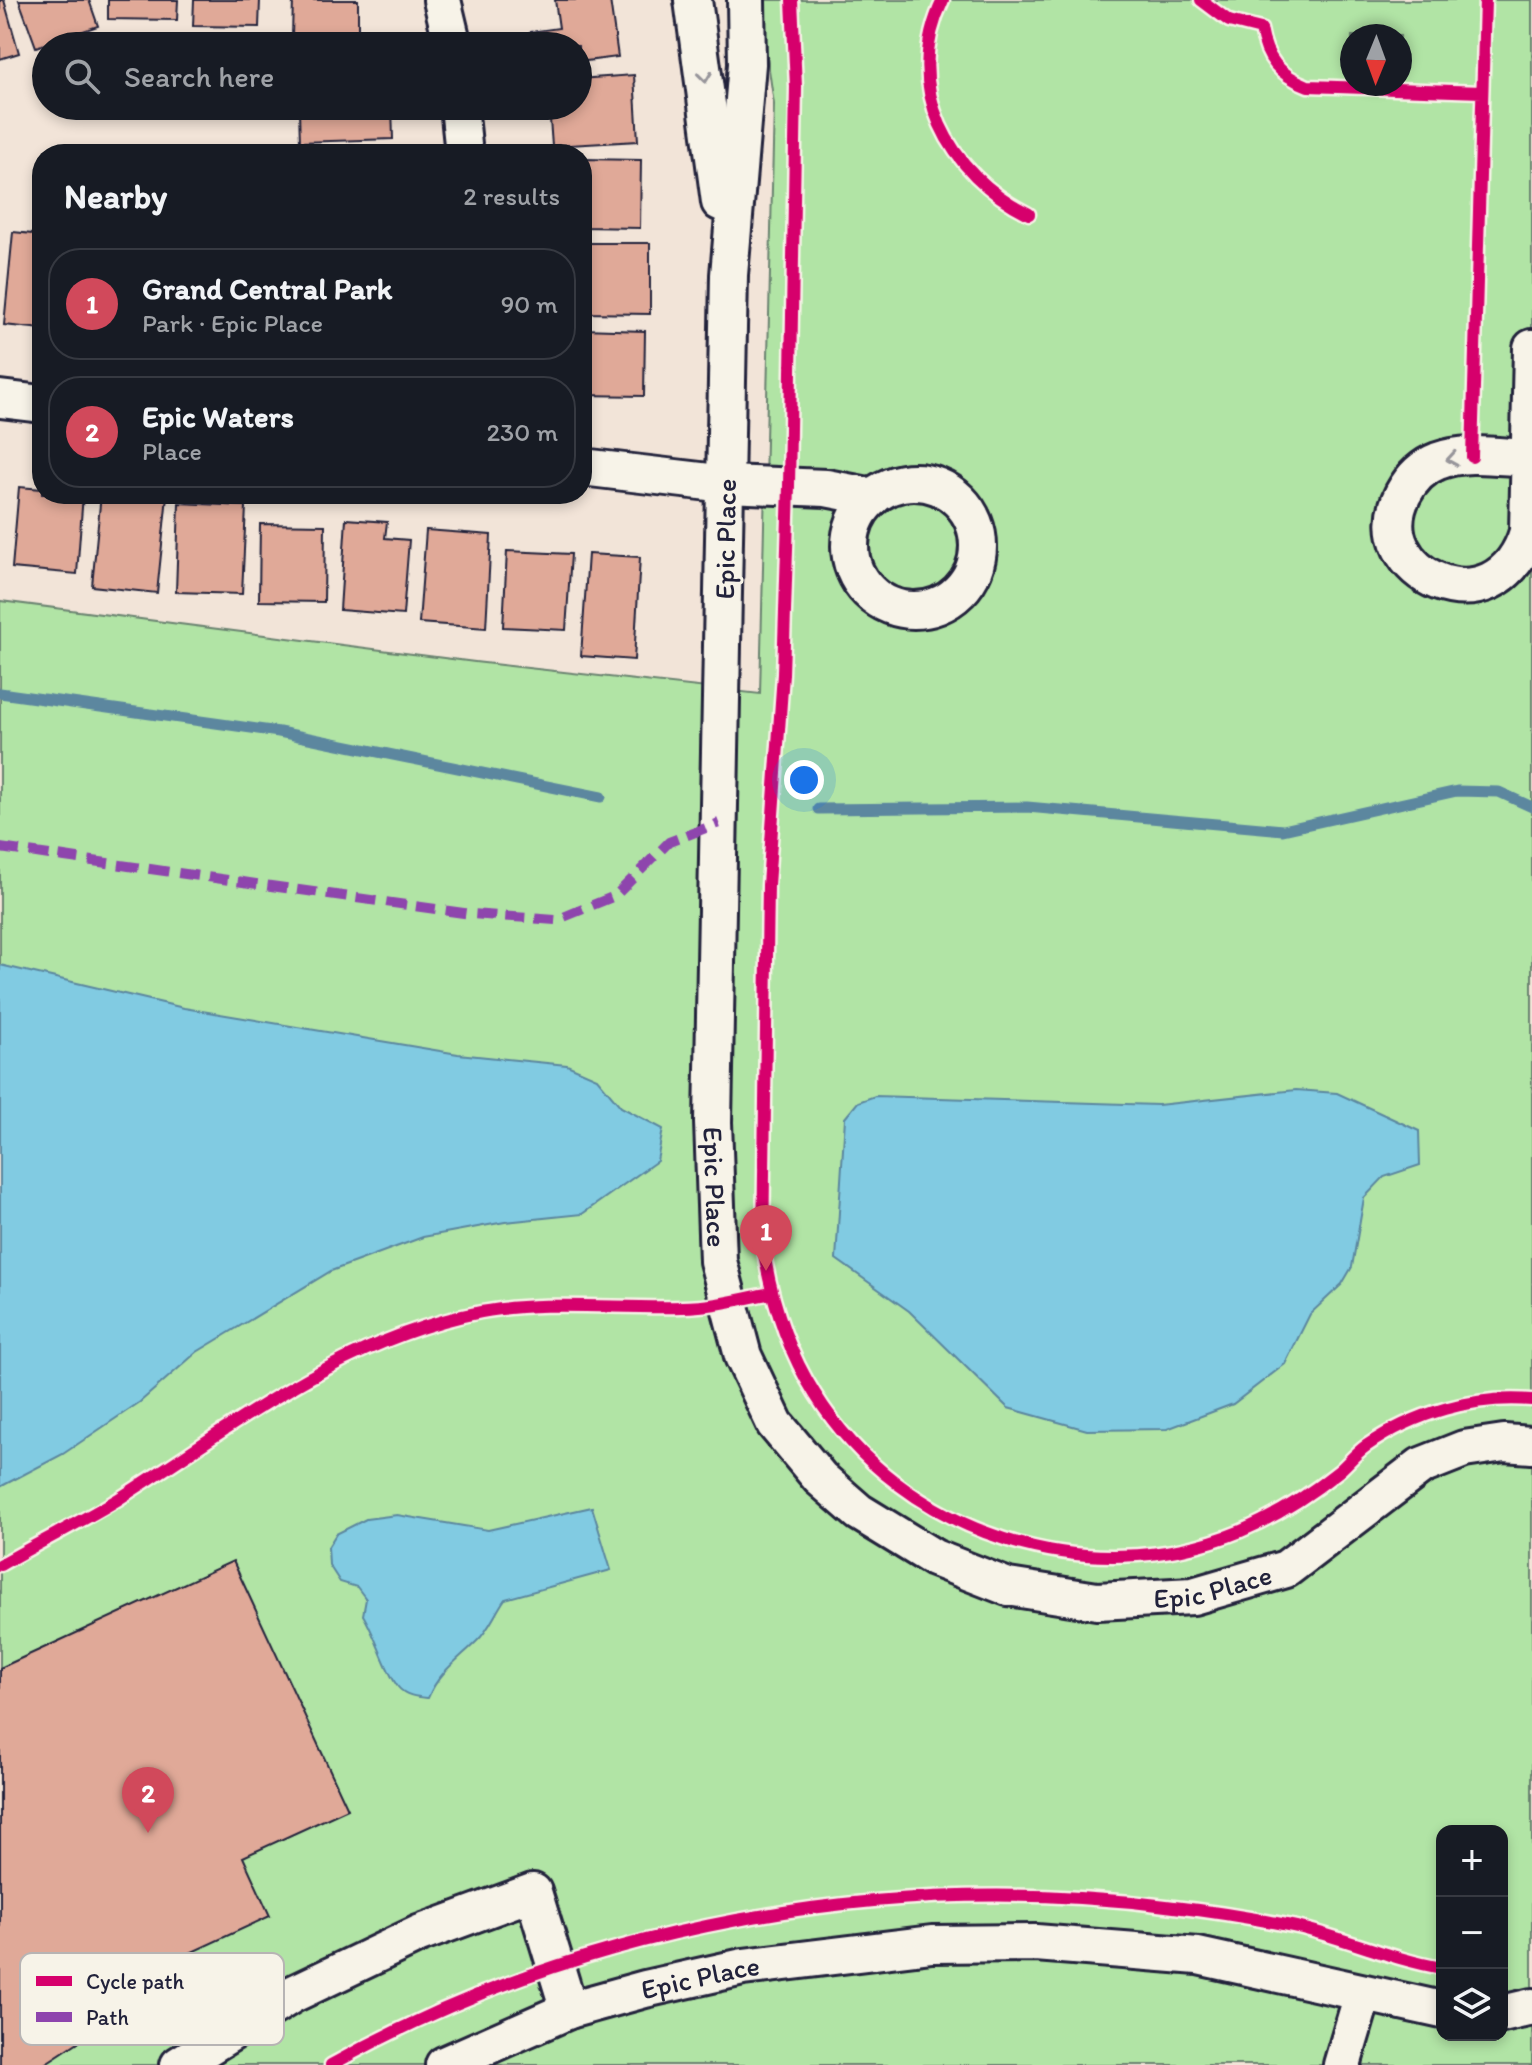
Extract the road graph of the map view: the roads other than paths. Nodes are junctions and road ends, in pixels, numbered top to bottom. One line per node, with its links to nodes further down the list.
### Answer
1 (442, 0): 4 (street)
2 (693, 0): 7 (street, Epic Place, one-way to 7)
3 (746, 0): 7 (street, Epic Place)
4 (450, 32)
5 (460, 120): 6 (street)
6 (463, 144)
7 (729, 275): 13 (street, Epic Place)
8 (1532, 348): 11 (street)
9 (0, 399): 10 (street)
10 (32, 403)
11 (1529, 458)
12 (592, 468): 13 (street)
13 (726, 484): 14 (street); 15 (street, Epic Place)
14 (873, 497)
15 (1532, 1445)
16 (1363, 1994): 19 (street, Epic Place); 20 (street, Epic Place); 25 (street)
17 (284, 2001): 20 (street)
18 (1532, 2007): 21 (street)
19 (1436, 2009)
20 (569, 2010): 24 (street, Epic Place)
21 (1508, 2013)
22 (212, 2045): 23 (street)
23 (179, 2065)
24 (444, 2065)
25 (1342, 2065)

